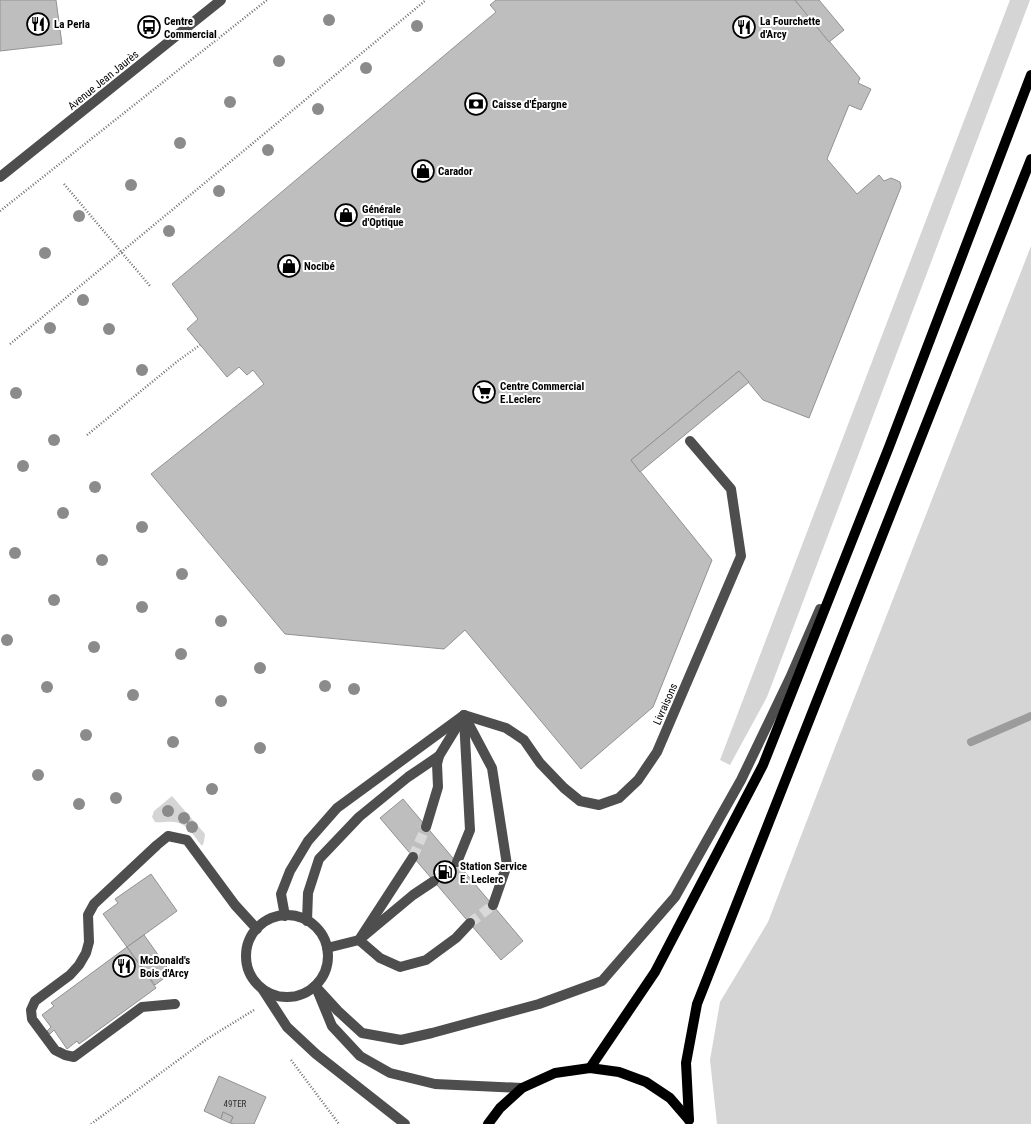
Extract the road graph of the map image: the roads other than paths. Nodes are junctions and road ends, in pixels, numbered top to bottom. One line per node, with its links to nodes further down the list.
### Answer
1 (221, 0): 4 (street, Avenue Jean Jaurès)
2 (1031, 75): 6 (main road)
3 (1031, 160): 25 (main road)
4 (0, 177)
5 (690, 441): 7 (street, Livraisons)
6 (889, 447): 20 (street); 23 (main road)
7 (464, 715): 8 (street); 11 (street); 13 (street); 14 (street)
8 (439, 756): 9 (street); 15 (street)
9 (426, 826)
10 (413, 857): 18 (street)
11 (457, 862)
12 (434, 881): 18 (street)
13 (493, 905)
14 (285, 916): 15 (street); 17 (street)
15 (307, 920): 19 (street)
16 (470, 923): 18 (street)
17 (257, 929): 21 (street); 22 (street)
18 (359, 940): 19 (street)
19 (327, 948): 20 (street)
20 (315, 986): 21 (street); 24 (street)
21 (263, 990): 26 (street)
22 (175, 1004)
23 (590, 1068): 24 (main road); 25 (main road)
24 (522, 1088): 27 (main road)
25 (690, 1122)
26 (405, 1124)
27 (488, 1124)

